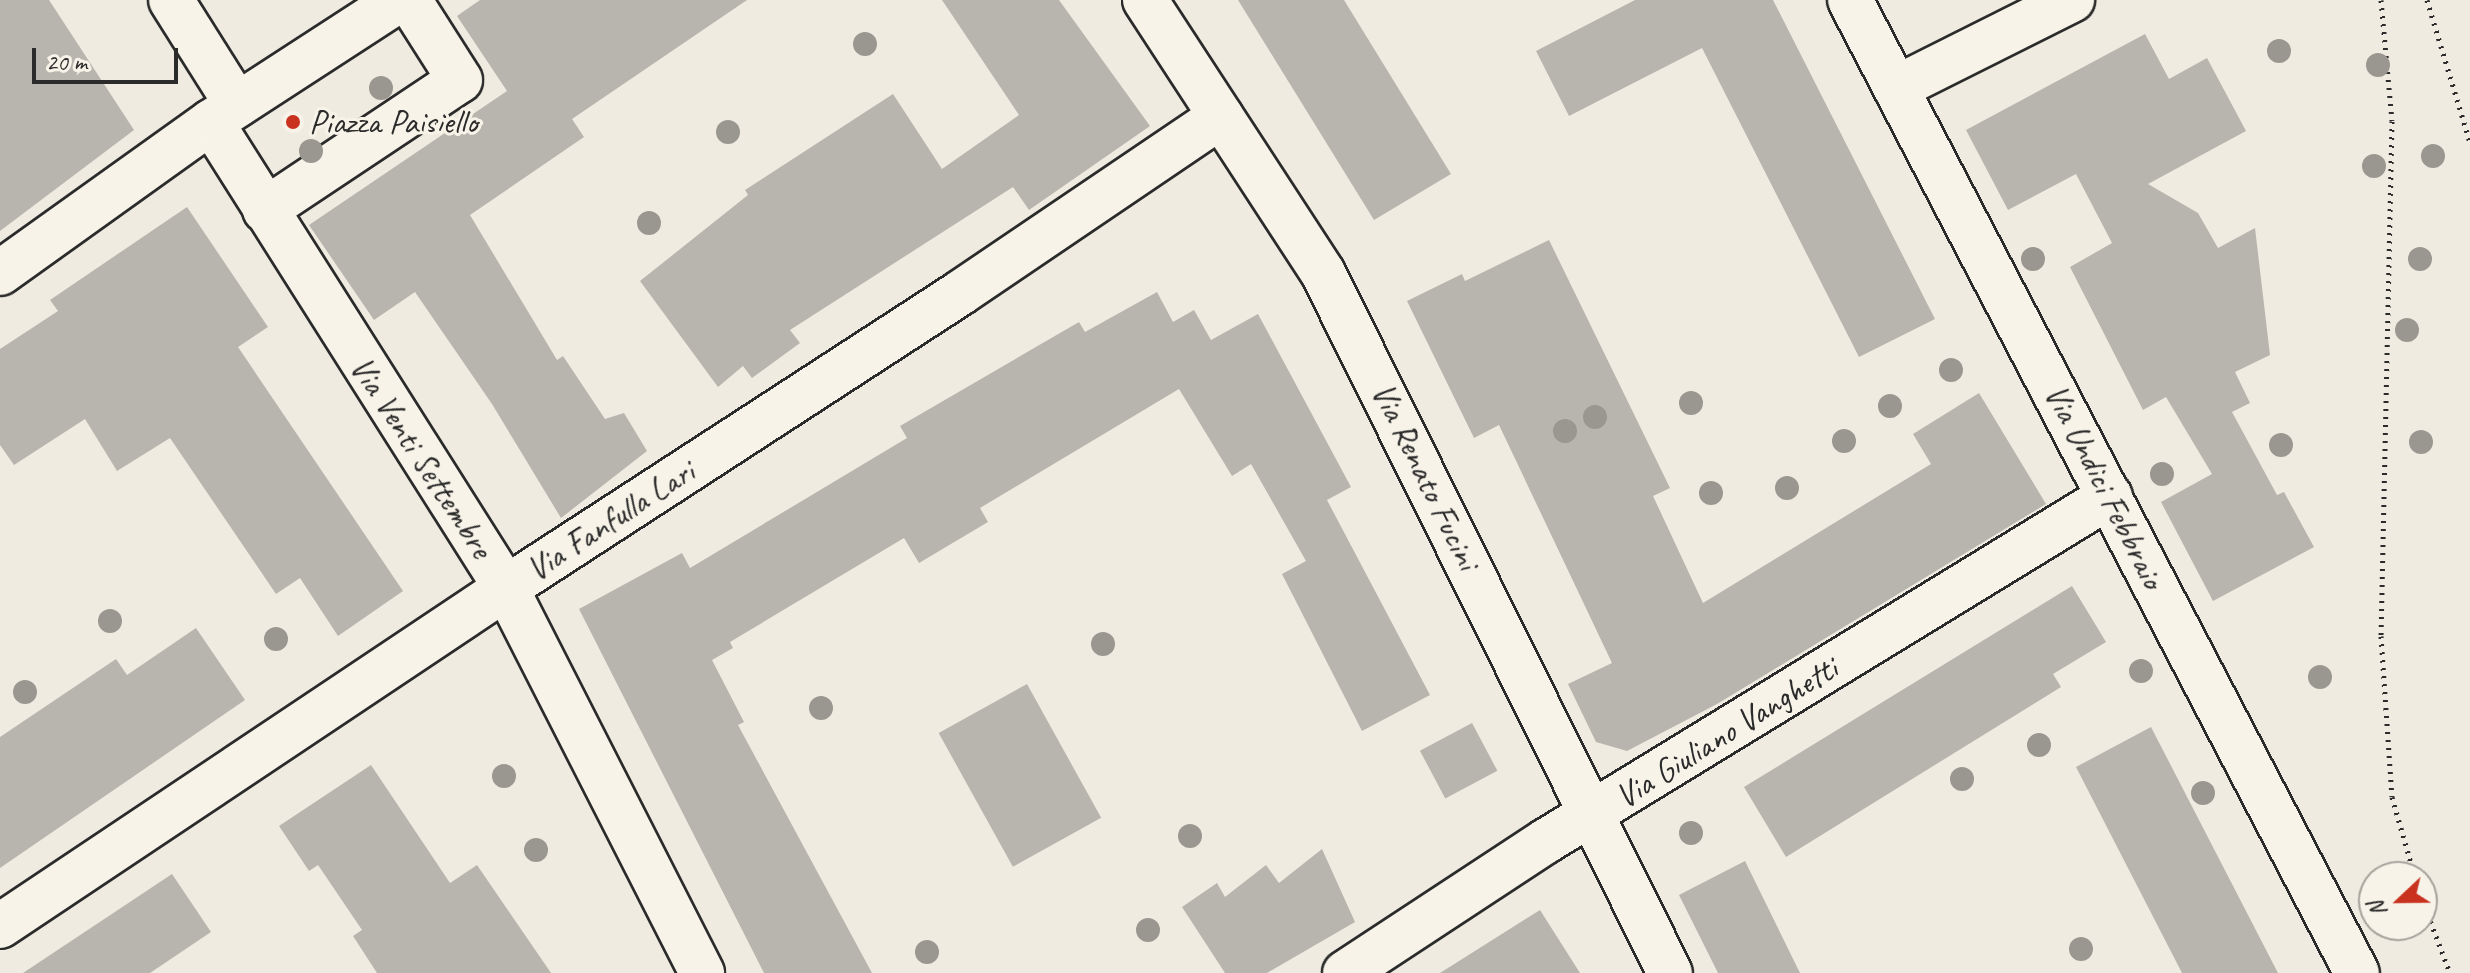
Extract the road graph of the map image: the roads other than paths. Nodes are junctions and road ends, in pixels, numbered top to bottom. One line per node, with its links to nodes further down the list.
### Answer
1 (171, 0): 8 (street, Via Venti Settembre)
2 (399, 0): 8 (street)
3 (409, 0): 10 (street)
4 (1145, 0): 9 (street, Via Renato Fucini)
5 (1850, 0): 7 (street, Via Undici Febbraio)
6 (2072, 0): 7 (street)
7 (1896, 88): 12 (street, Via Undici Febbraio)
8 (224, 114): 10 (street, Via Venti Settembre); 11 (street)
9 (1221, 116): 13 (street, Via Fanfulla Lari); 14 (street, Via Renato Fucini)
10 (265, 210): 13 (street, Via Venti Settembre)
11 (0, 273)
12 (2110, 496): 14 (street, Via Giuliano Vanghetti); 19 (street, Via Undici Febbraio)
13 (506, 588): 15 (street, Via Fanfulla Lari); 16 (street, Via Venti Settembre)
14 (1590, 815): 17 (street, Via Giuliano Vanghetti); 18 (street, Via Renato Fucini)
15 (0, 926)
16 (702, 973)
17 (1345, 973)
18 (1670, 973)
19 (2357, 973)

